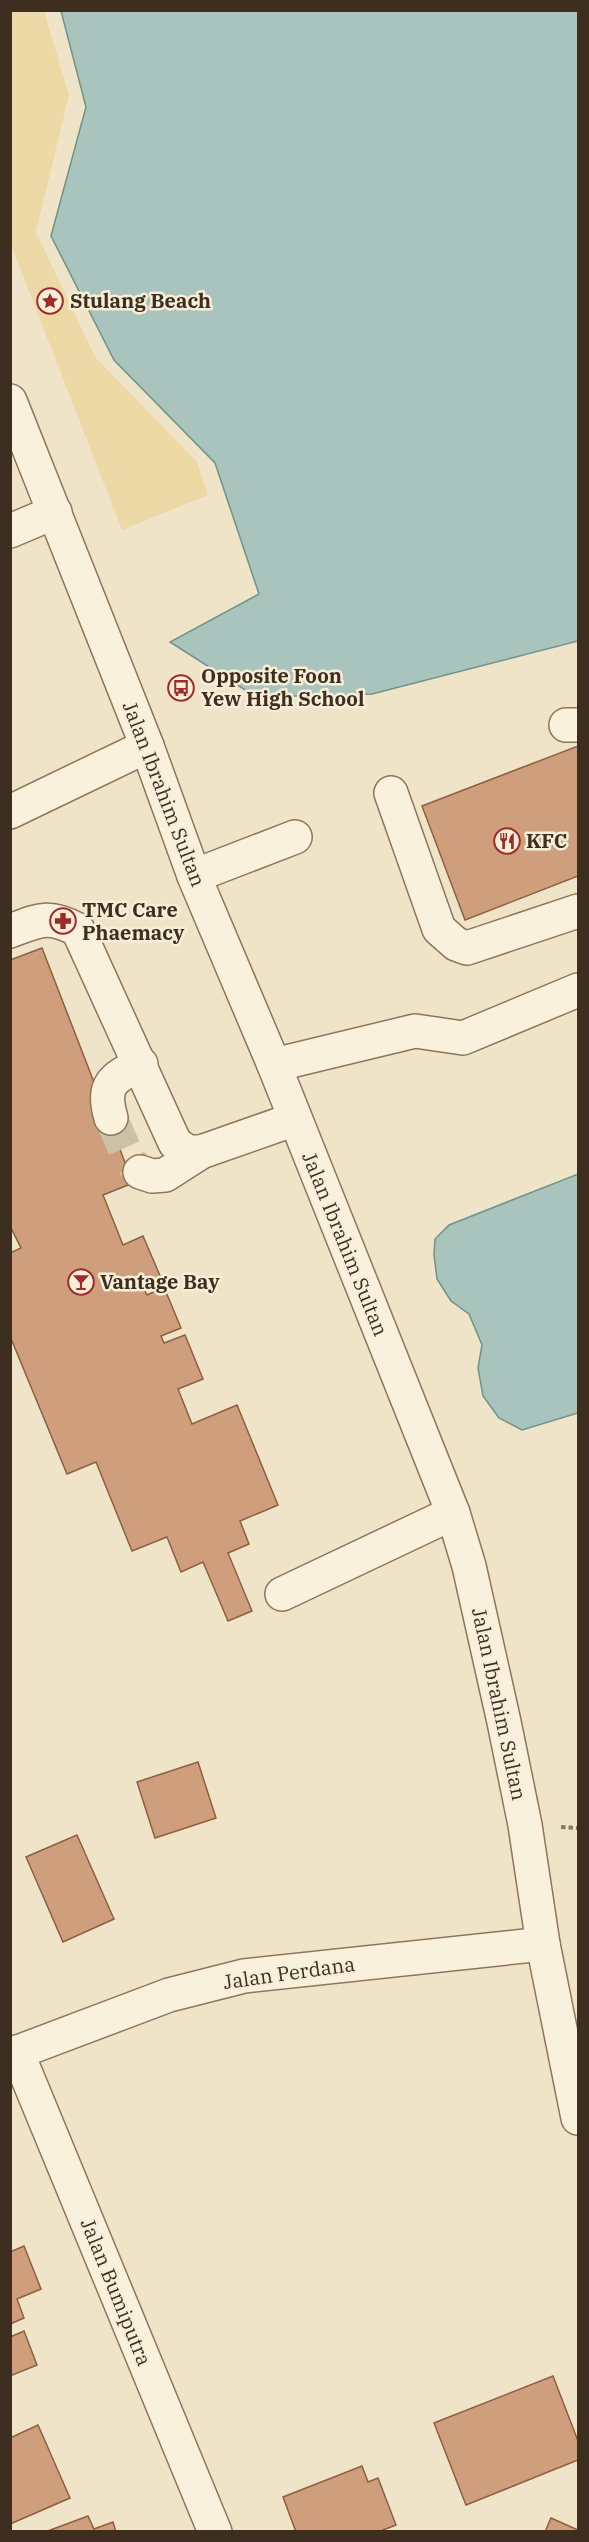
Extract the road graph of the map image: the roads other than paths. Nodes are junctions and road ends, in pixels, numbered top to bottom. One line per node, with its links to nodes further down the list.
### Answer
1 (10, 401): 2 (street, Jalan Ibrahim Sultan)
2 (55, 512): 3 (street); 4 (street, Jalan Ibrahim Sultan)
3 (10, 531)
4 (147, 746): 6 (street); 8 (street, Jalan Ibrahim Sultan)
5 (390, 793): 9 (street)
6 (10, 812)
7 (295, 837): 8 (street)
8 (194, 876): 13 (street, Jalan Ibrahim Sultan)
9 (579, 910)
10 (10, 931): 12 (street)
11 (579, 990): 13 (street)
12 (141, 1064): 14 (street); 16 (street)
13 (274, 1065): 15 (street, Jalan Ibrahim Sultan)
14 (111, 1118)
15 (295, 1119): 16 (street); 18 (street, Jalan Ibrahim Sultan)
16 (201, 1152): 17 (street)
17 (140, 1172)
18 (453, 1513): 19 (street); 20 (street, Jalan Ibrahim Sultan)
19 (282, 1594)
20 (543, 1944): 21 (street, Jalan Perdana); 22 (street, Jalan Ibrahim Sultan)
21 (14, 2053): 23 (street, Jalan Bumiputra)
22 (579, 2118)
23 (215, 2532)

